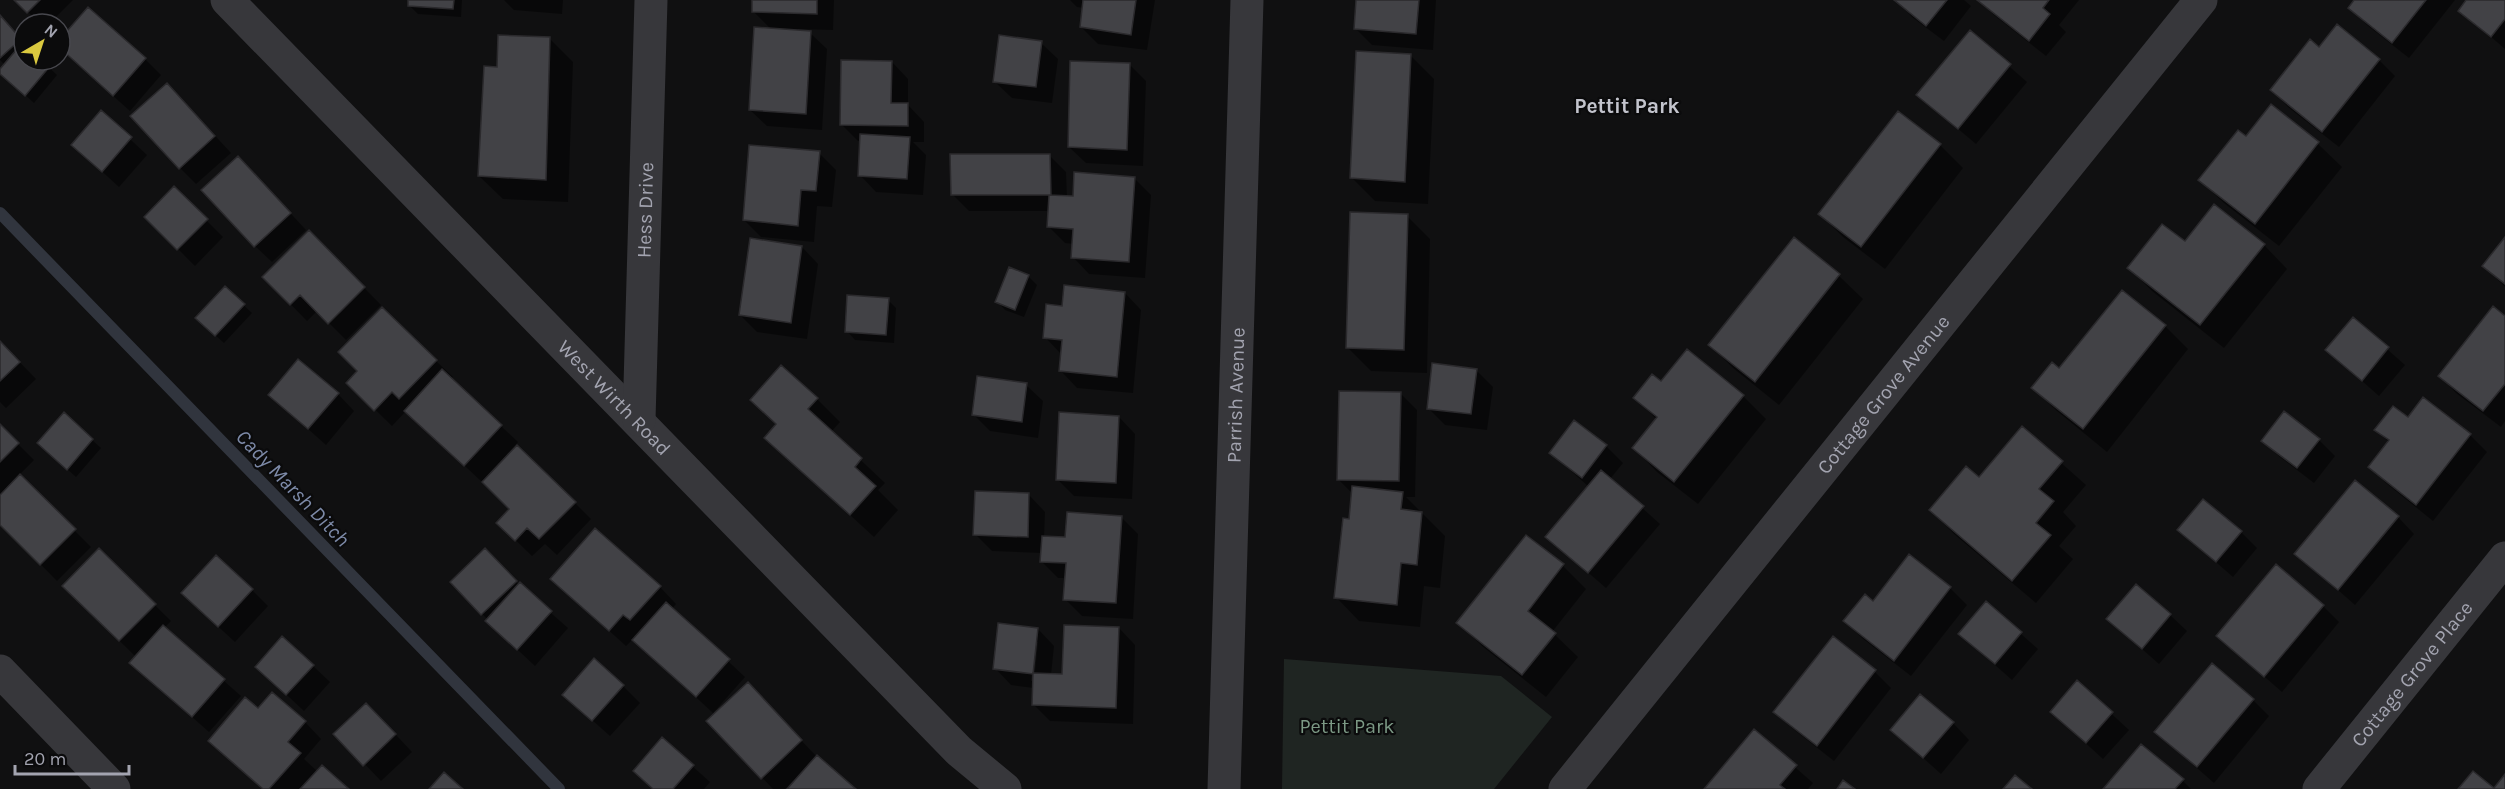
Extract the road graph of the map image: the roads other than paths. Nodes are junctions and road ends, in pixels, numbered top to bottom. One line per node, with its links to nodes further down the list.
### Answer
1 (227, 0): 5 (street, West Wirth Road)
2 (651, 0): 5 (street, Hess Drive)
3 (1247, 0): 10 (street, Parrish Avenue)
4 (2201, 0): 11 (street, Cottage Grove Avenue)
5 (639, 420): 9 (street, West Wirth Road)
6 (2505, 558): 12 (street, Cottage Grove Place)
7 (0, 671): 8 (street)
8 (114, 789)
9 (1005, 789)
10 (1224, 789)
11 (1565, 789)
12 (2319, 789)

